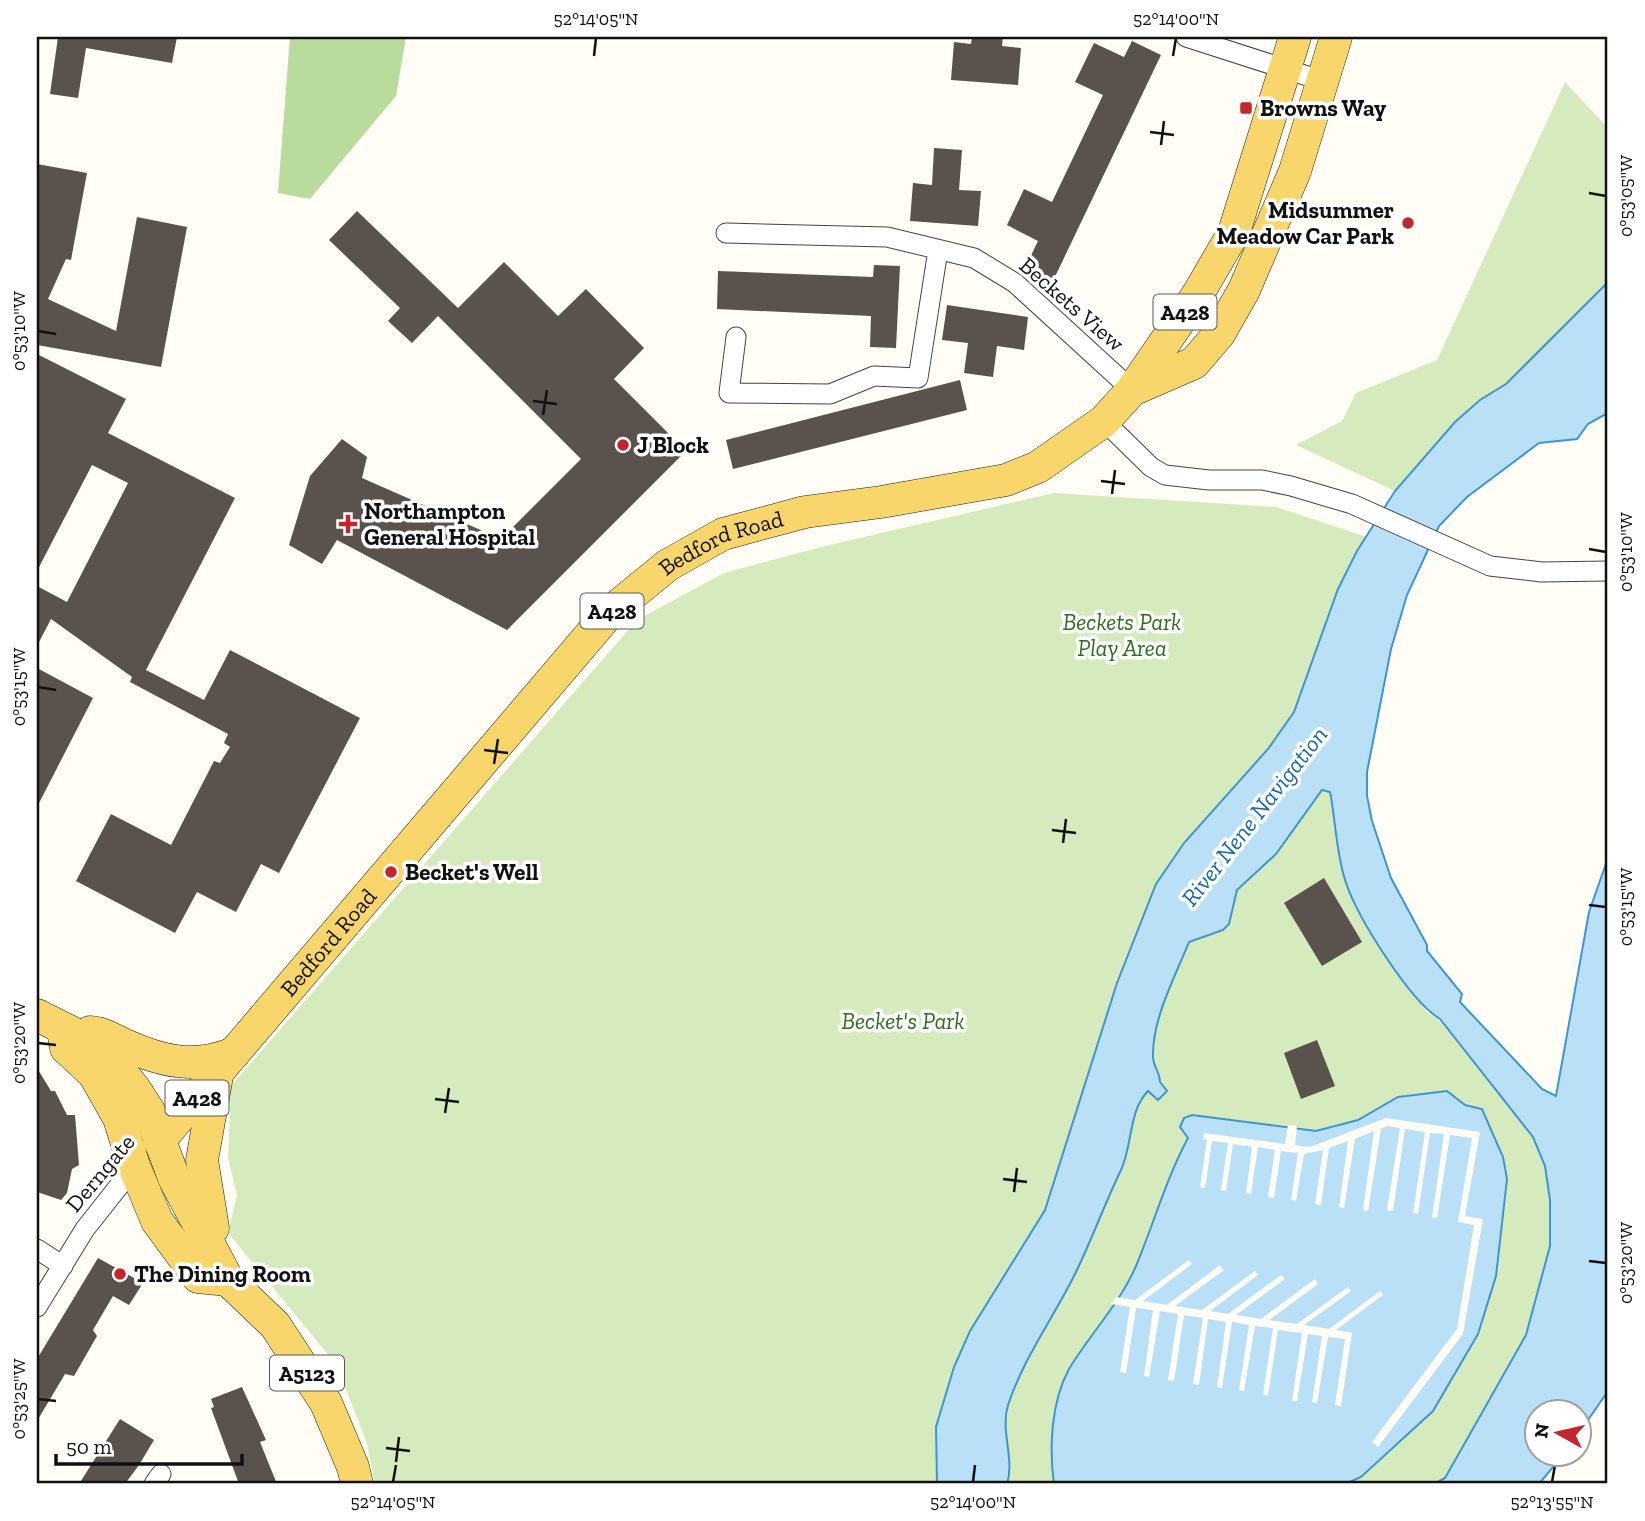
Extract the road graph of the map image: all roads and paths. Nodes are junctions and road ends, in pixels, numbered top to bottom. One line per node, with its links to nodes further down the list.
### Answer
1 (1186, 37): 4 (street)
2 (1295, 37): 4 (main road, Bedford Road / A428)
3 (1336, 37): 5 (main road, Bedford Road / A428)
4 (1286, 69): 5 (street); 9 (main road, Bedford Road / A428)
5 (1323, 81): 9 (main road, Bedford Road / A428)
6 (726, 233): 7 (street, Beckets View)
7 (938, 250): 8 (street); 9 (street, Beckets View)
8 (736, 337)
9 (1132, 390): 10 (main road, Bedford Road / A428)
10 (1104, 421): 11 (street); 13 (main road, Bedford Road / A428)
11 (1608, 571)
12 (50, 1022): 13 (main road); 14 (main road, A5123); 15 (main road)
13 (226, 1064): 14 (main road, Bedford Road / A428); 18 (main road)
14 (159, 1141): 15 (street, Derngate); 18 (main road, A5123)
15 (134, 1166): 17 (street, Derngate); 18 (main road)
16 (37, 1249): 17 (street)
17 (63, 1266): 19 (street, Derngate)
18 (222, 1266): 20 (main road, A5123)
19 (37, 1307)
20 (357, 1484)

